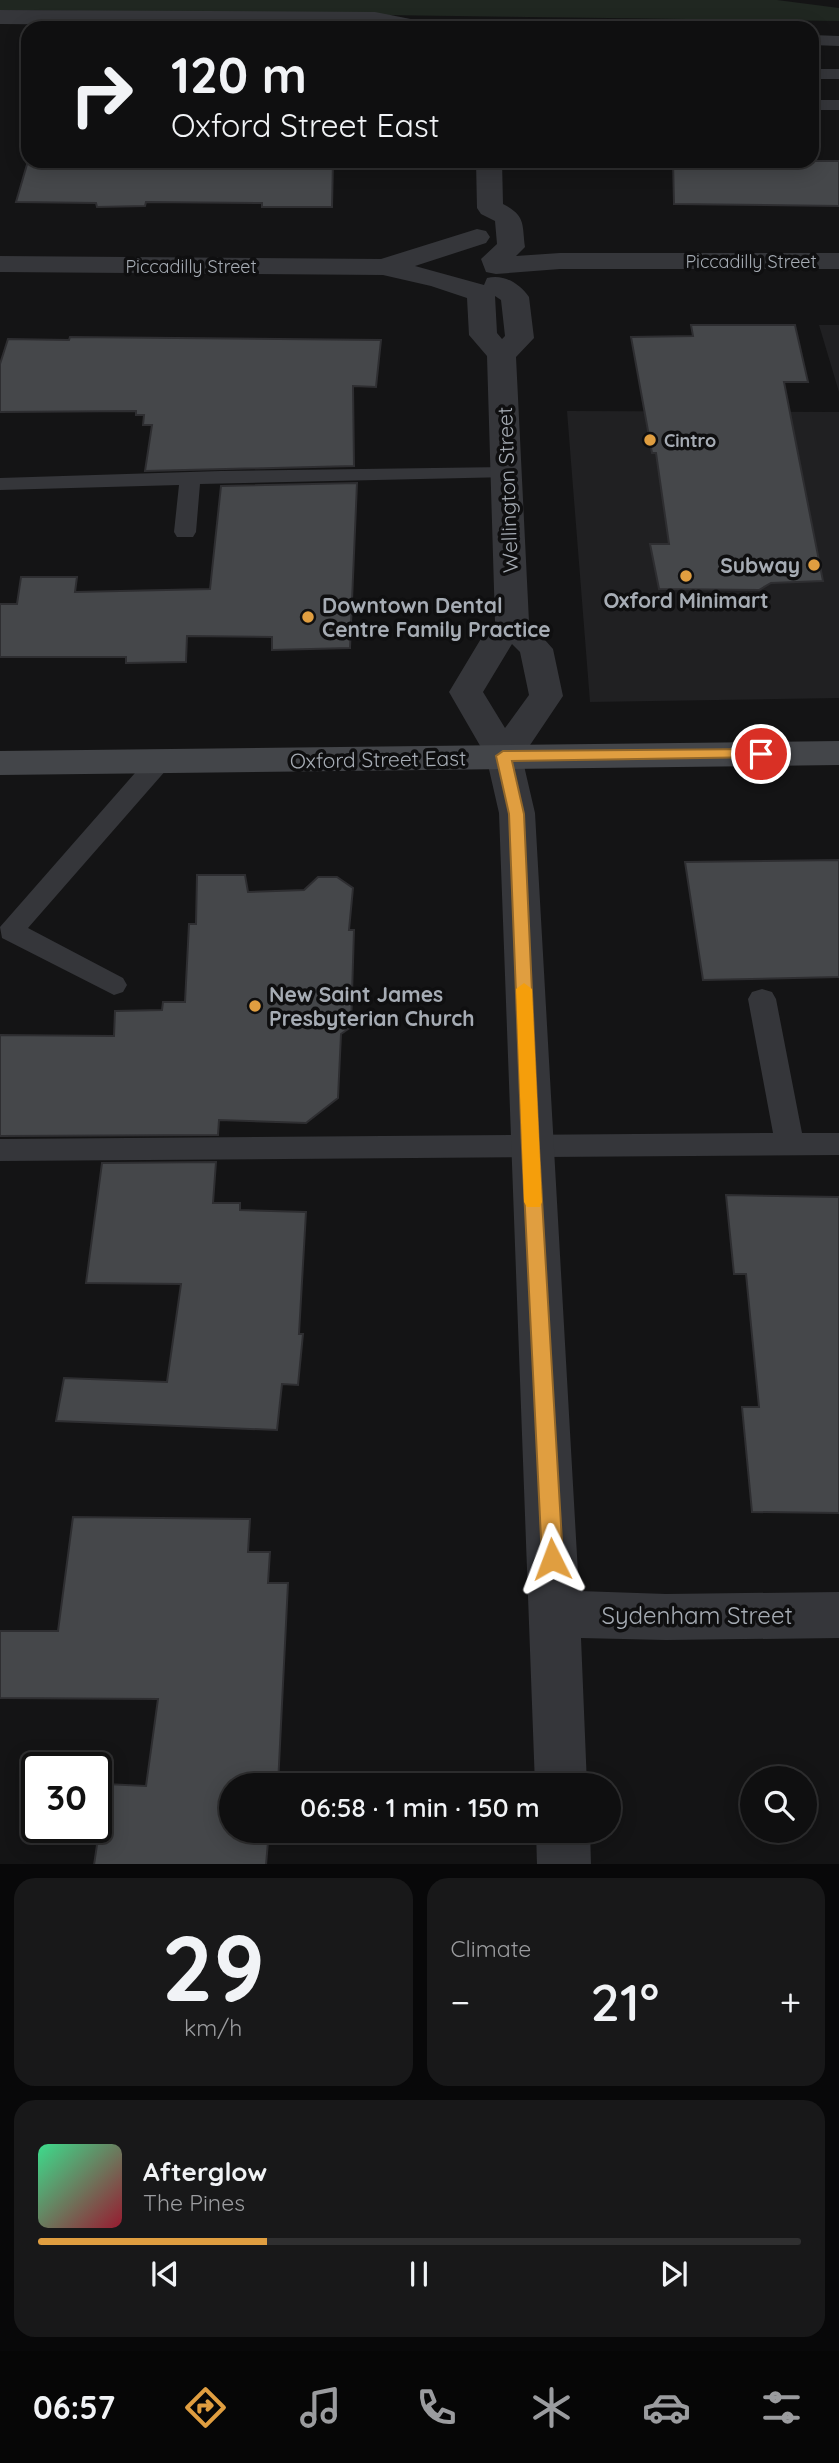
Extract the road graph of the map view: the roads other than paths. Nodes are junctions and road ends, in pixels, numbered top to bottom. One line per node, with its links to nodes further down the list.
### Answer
1 (0, 17): 2 (street)
2 (386, 21)
3 (819, 40): 4 (lane)
4 (839, 41)
5 (819, 74): 6 (lane)
6 (839, 74)
7 (819, 105): 8 (lane)
8 (839, 105)
9 (489, 168): 10 (street)
10 (490, 208): 11 (street); 15 (street)
11 (477, 237): 14 (street, Piccadilly Street); 15 (street)
12 (839, 261): 15 (street, Piccadilly Street)
13 (0, 264): 14 (street, Piccadilly Street)
14 (383, 267): 15 (street, Piccadilly Street)
15 (492, 276): 16 (street, Wellington Street)
16 (506, 473): 17 (lane); 20 (street, Wellington Street)
17 (190, 478): 18 (lane); 19 (lane)
18 (0, 484)
19 (185, 532)
20 (512, 624): 22 (street); 22 (street)
21 (839, 753): 22 (main road, Oxford Street East)
22 (503, 756): 24 (main road, Oxford Street East); 29 (street)
23 (0, 763): 24 (main road, Oxford Street East)
24 (158, 763): 25 (lane)
25 (114, 985)
26 (762, 999): 28 (lane)
27 (839, 1144): 28 (lane)
28 (790, 1145): 29 (lane)
29 (531, 1148): 30 (lane); 31 (street)
30 (0, 1150)
31 (555, 1614): 32 (street, Sydenham Street); 33 (street)
32 (839, 1615)
33 (561, 1773)
34 (563, 1843): 35 (street)
35 (564, 1864)

